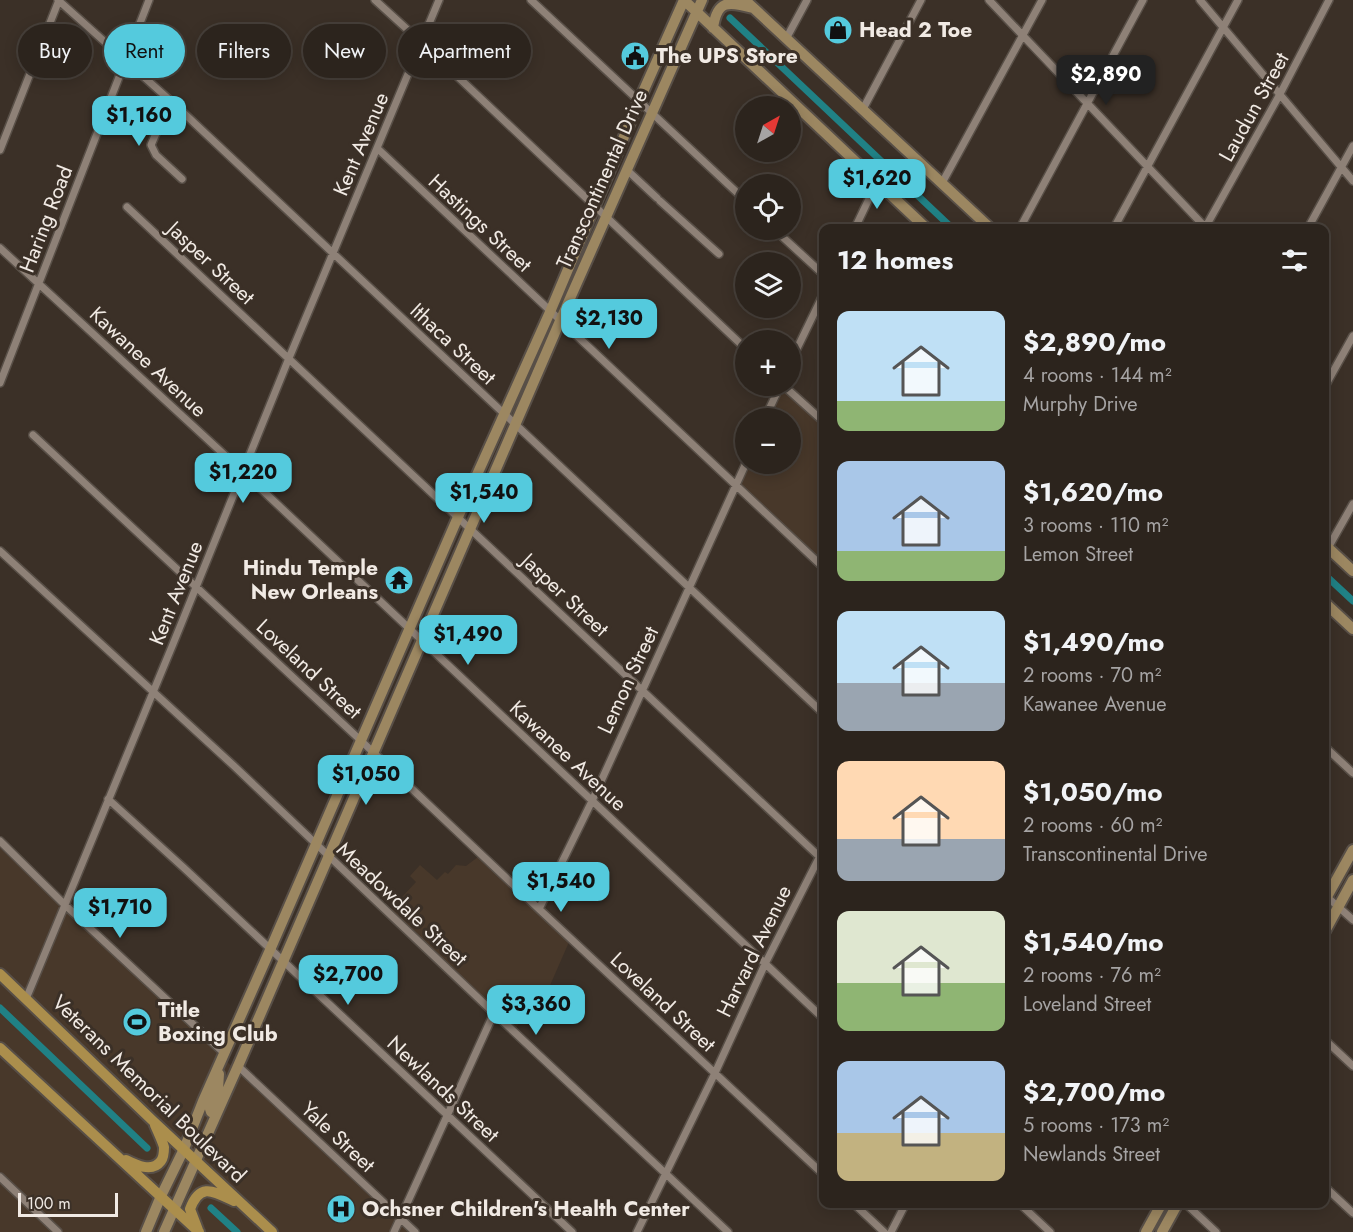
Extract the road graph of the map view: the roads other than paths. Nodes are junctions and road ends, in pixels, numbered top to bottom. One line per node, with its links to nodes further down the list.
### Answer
1 (58, 0): 25 (street, Ithaca Street); 40 (street)
2 (149, 0): 18 (street, Haring Road)
3 (375, 0): 19 (street)
4 (439, 0): 20 (street, Kent Avenue)
5 (531, 0): 33 (street)
6 (684, 0): 17 (street); 26 (street, Transcontinental Drive)
7 (702, 0): 17 (street, Transcontinental Drive)
8 (807, 0): 24 (street)
9 (921, 0): 36 (street)
10 (989, 0): 23 (street)
11 (1042, 0): 23 (street)
12 (1143, 0): 35 (street)
13 (1200, 0): 22 (street)
14 (1238, 0): 22 (street)
15 (1329, 0): 32 (street, Laudun Street)
16 (750, 4): 21 (street); 24 (street)
17 (697, 13): 21 (street); 31 (street, Transcontinental Drive)
18 (140, 24)
19 (401, 24)
20 (429, 24)
21 (713, 27): 46 (street)
22 (1223, 27): 32 (street); 42 (street)
23 (1023, 35): 35 (street); 47 (street)
24 (787, 37): 36 (street)
25 (104, 42)
26 (656, 63): 31 (street); 33 (street, Transcontinental Drive)
27 (118, 78): 65 (street, Haring Road)
28 (144, 78): 34 (street, Ithaca Street)
29 (407, 78): 39 (street, Kent Avenue)
30 (459, 78): 49 (street)
31 (663, 88): 37 (street, Transcontinental Drive)
32 (1280, 94): 41 (street); 58 (street, Laudun Street)
33 (639, 101): 37 (street); 49 (street, Transcontinental Drive)
34 (173, 103): 44 (street); 62 (street, Ithaca Street)
35 (1087, 103): 42 (street); 55 (street)
36 (864, 109): 47 (street)
37 (652, 113): 43 (street, Transcontinental Drive); 48 (street)
38 (1353, 146): 41 (street)
39 (378, 149): 62 (street, Kent Avenue); 67 (street, Hastings Street)
40 (0, 150)
41 (1341, 166): 45 (street); 59 (street)
42 (1147, 167): 56 (street); 57 (street)
43 (627, 170): 51 (street, Transcontinental Drive); 63 (street)
44 (182, 179)
45 (1353, 180)
46 (877, 182): 52 (street); 53 (street)
47 (942, 183): 54 (street)
48 (735, 191)
49 (594, 206): 51 (street); 67 (street, Transcontinental Drive)
50 (127, 207): 72 (street, Jasper Street)
51 (606, 218): 68 (street, Transcontinental Drive); 70 (street)
52 (857, 224)
53 (922, 224)
54 (986, 224)
55 (1022, 224)
56 (1116, 224)
57 (1201, 224)
58 (1207, 224)
59 (1310, 224)
60 (787, 240): 64 (street)
61 (0, 248): 65 (street, Kawanee Avenue)
62 (333, 254): 72 (street, Kent Avenue); 76 (street, Ithaca Street)
63 (718, 254)
64 (819, 270)
65 (39, 284): 74 (street, Haring Road); 80 (street, Kawanee Avenue)
66 (819, 303): 71 (street)
67 (550, 312): 68 (street, Hastings Street); 76 (street, Transcontinental Drive)
68 (560, 321): 78 (street, Transcontinental Drive); 82 (street, Hastings Street)
69 (1353, 336): 73 (street)
70 (735, 339)
71 (801, 340)
72 (289, 358): 80 (street, Kent Avenue); 84 (street, Jasper Street)
73 (1329, 379)
74 (0, 383)
75 (794, 396): 77 (street)
76 (504, 414): 78 (street, Ithaca Street); 84 (street, Transcontinental Drive)
77 (819, 418)
78 (516, 425): 85 (street, Transcontinental Drive); 92 (street, Ithaca Street)
79 (33, 435): 91 (street, Loveland Street)
80 (243, 472): 91 (street, Kent Avenue); 94 (street, Kawanee Avenue)
81 (741, 474): 82 (street, Lemon Street)
82 (736, 485): 89 (street, Hastings Street); 92 (street, Lemon Street)
83 (1353, 504): 86 (street)
84 (459, 517): 85 (street, Jasper Street); 94 (street, Transcontinental Drive)
85 (471, 529): 96 (street, Transcontinental Drive); 97 (street, Jasper Street)
86 (1329, 541)
87 (1329, 549): 90 (street)
88 (0, 551): 98 (street, Meadowdale Street)
89 (819, 563)
90 (1353, 571)
91 (196, 587): 98 (street, Kent Avenue); 100 (street, Loveland Street)
92 (689, 588): 97 (street, Lemon Street); 99 (street, Ithaca Street)
93 (1329, 607): 95 (street)
94 (410, 629): 96 (street, Kawanee Avenue); 100 (street, Transcontinental Drive)
95 (1353, 629)
96 (422, 640): 102 (street, Transcontinental Drive); 105 (street, Kawanee Avenue)
97 (642, 690): 105 (street, Lemon Street); 110 (street, Jasper Street)
98 (153, 692): 104 (street, Kent Avenue); 107 (street, Meadowdale Street)
99 (819, 709)
100 (362, 741): 102 (street, Loveland Street); 107 (street, Transcontinental Drive)
101 (1329, 751): 103 (street)
102 (374, 753): 109 (street, Transcontinental Drive); 117 (street, Loveland Street)
103 (1353, 773)
104 (108, 799): 115 (street, Kent Avenue); 120 (street, Newlands Street)
105 (592, 801): 117 (street, Lemon Street); 122 (street, Kawanee Avenue)
106 (0, 841): 115 (street)
107 (316, 845): 109 (street, Meadowdale Street); 120 (street, Transcontinental Drive)
108 (1353, 850): 113 (street)
109 (329, 856): 121 (street, Transcontinental Drive); 126 (street, Meadowdale Street)
110 (819, 857)
111 (819, 863): 122 (street, Harvard Avenue)
112 (1353, 880): 116 (street)
113 (1329, 891)
114 (1329, 901): 116 (street)
115 (64, 904): 125 (street, Kent Avenue); 129 (street)
116 (1338, 907): 118 (street); 119 (street)
117 (539, 909): 134 (street, Loveland Street)
118 (1353, 920)
119 (1329, 924)
120 (270, 950): 121 (street, Newlands Street); 129 (street, Transcontinental Drive)
121 (283, 962): 132 (street, Transcontinental Drive); 136 (street, Newlands Street)
122 (765, 964): 127 (street, Kawanee Avenue); 134 (street, Harvard Avenue)
123 (0, 974): 125 (main road, Veterans Memorial Boulevard)
124 (0, 983): 125 (main road)
125 (26, 999): 137 (main road, Veterans Memorial Boulevard)
126 (494, 1013): 136 (street); 142 (street, Meadowdale Street)
127 (819, 1014)
128 (1329, 1044): 133 (street)
129 (224, 1053): 131 (street, Transcontinental Drive)
130 (2, 1054): 139 (main road)
131 (220, 1065): 135 (street); 138 (street, Transcontinental Drive)
132 (238, 1065): 135 (street, Transcontinental Drive); 155 (street, Yale Street)
133 (1353, 1066)
134 (715, 1073): 141 (street, Loveland Street); 142 (street, Harvard Avenue)
135 (216, 1115): 140 (street, Transcontinental Drive)
136 (447, 1115): 155 (street); 163 (street, Newlands Street)
137 (153, 1121): 138 (main road, Veterans Memorial Boulevard); 139 (main road)
138 (184, 1149): 140 (main road, Veterans Memorial Boulevard); 145 (street, Transcontinental Drive)
139 (115, 1155): 145 (main road)
140 (196, 1161): 146 (main road, Veterans Memorial Boulevard); 153 (street, Transcontinental Drive)
141 (819, 1170)
142 (665, 1173): 164 (street, Harvard Avenue); 165 (street, Meadowdale Street)
143 (0, 1177): 156 (street)
144 (1329, 1191): 154 (street)
145 (161, 1196): 153 (main road); 157 (street, Transcontinental Drive)
146 (242, 1204): 159 (main road); 160 (main road, Veterans Memorial Boulevard)
147 (858, 1208): 166 (street)
148 (903, 1208): 167 (street)
149 (1024, 1208): 168 (street)
150 (1159, 1208): 169 (street)
151 (1175, 1208): 170 (street)
152 (1190, 1208): 171 (street)
153 (174, 1209): 158 (street, Transcontinental Drive); 159 (main road)
154 (1353, 1213)
155 (400, 1218): 161 (street); 162 (street, Yale Street)
156 (58, 1232)
157 (146, 1232)
158 (164, 1232)
159 (199, 1232)
160 (272, 1232)
161 (394, 1232)
162 (415, 1232)
163 (572, 1232)
164 (637, 1232)
165 (728, 1232)
166 (884, 1232)
167 (891, 1232)
168 (1050, 1232)
169 (1146, 1232)
170 (1162, 1232)
171 (1216, 1232)

